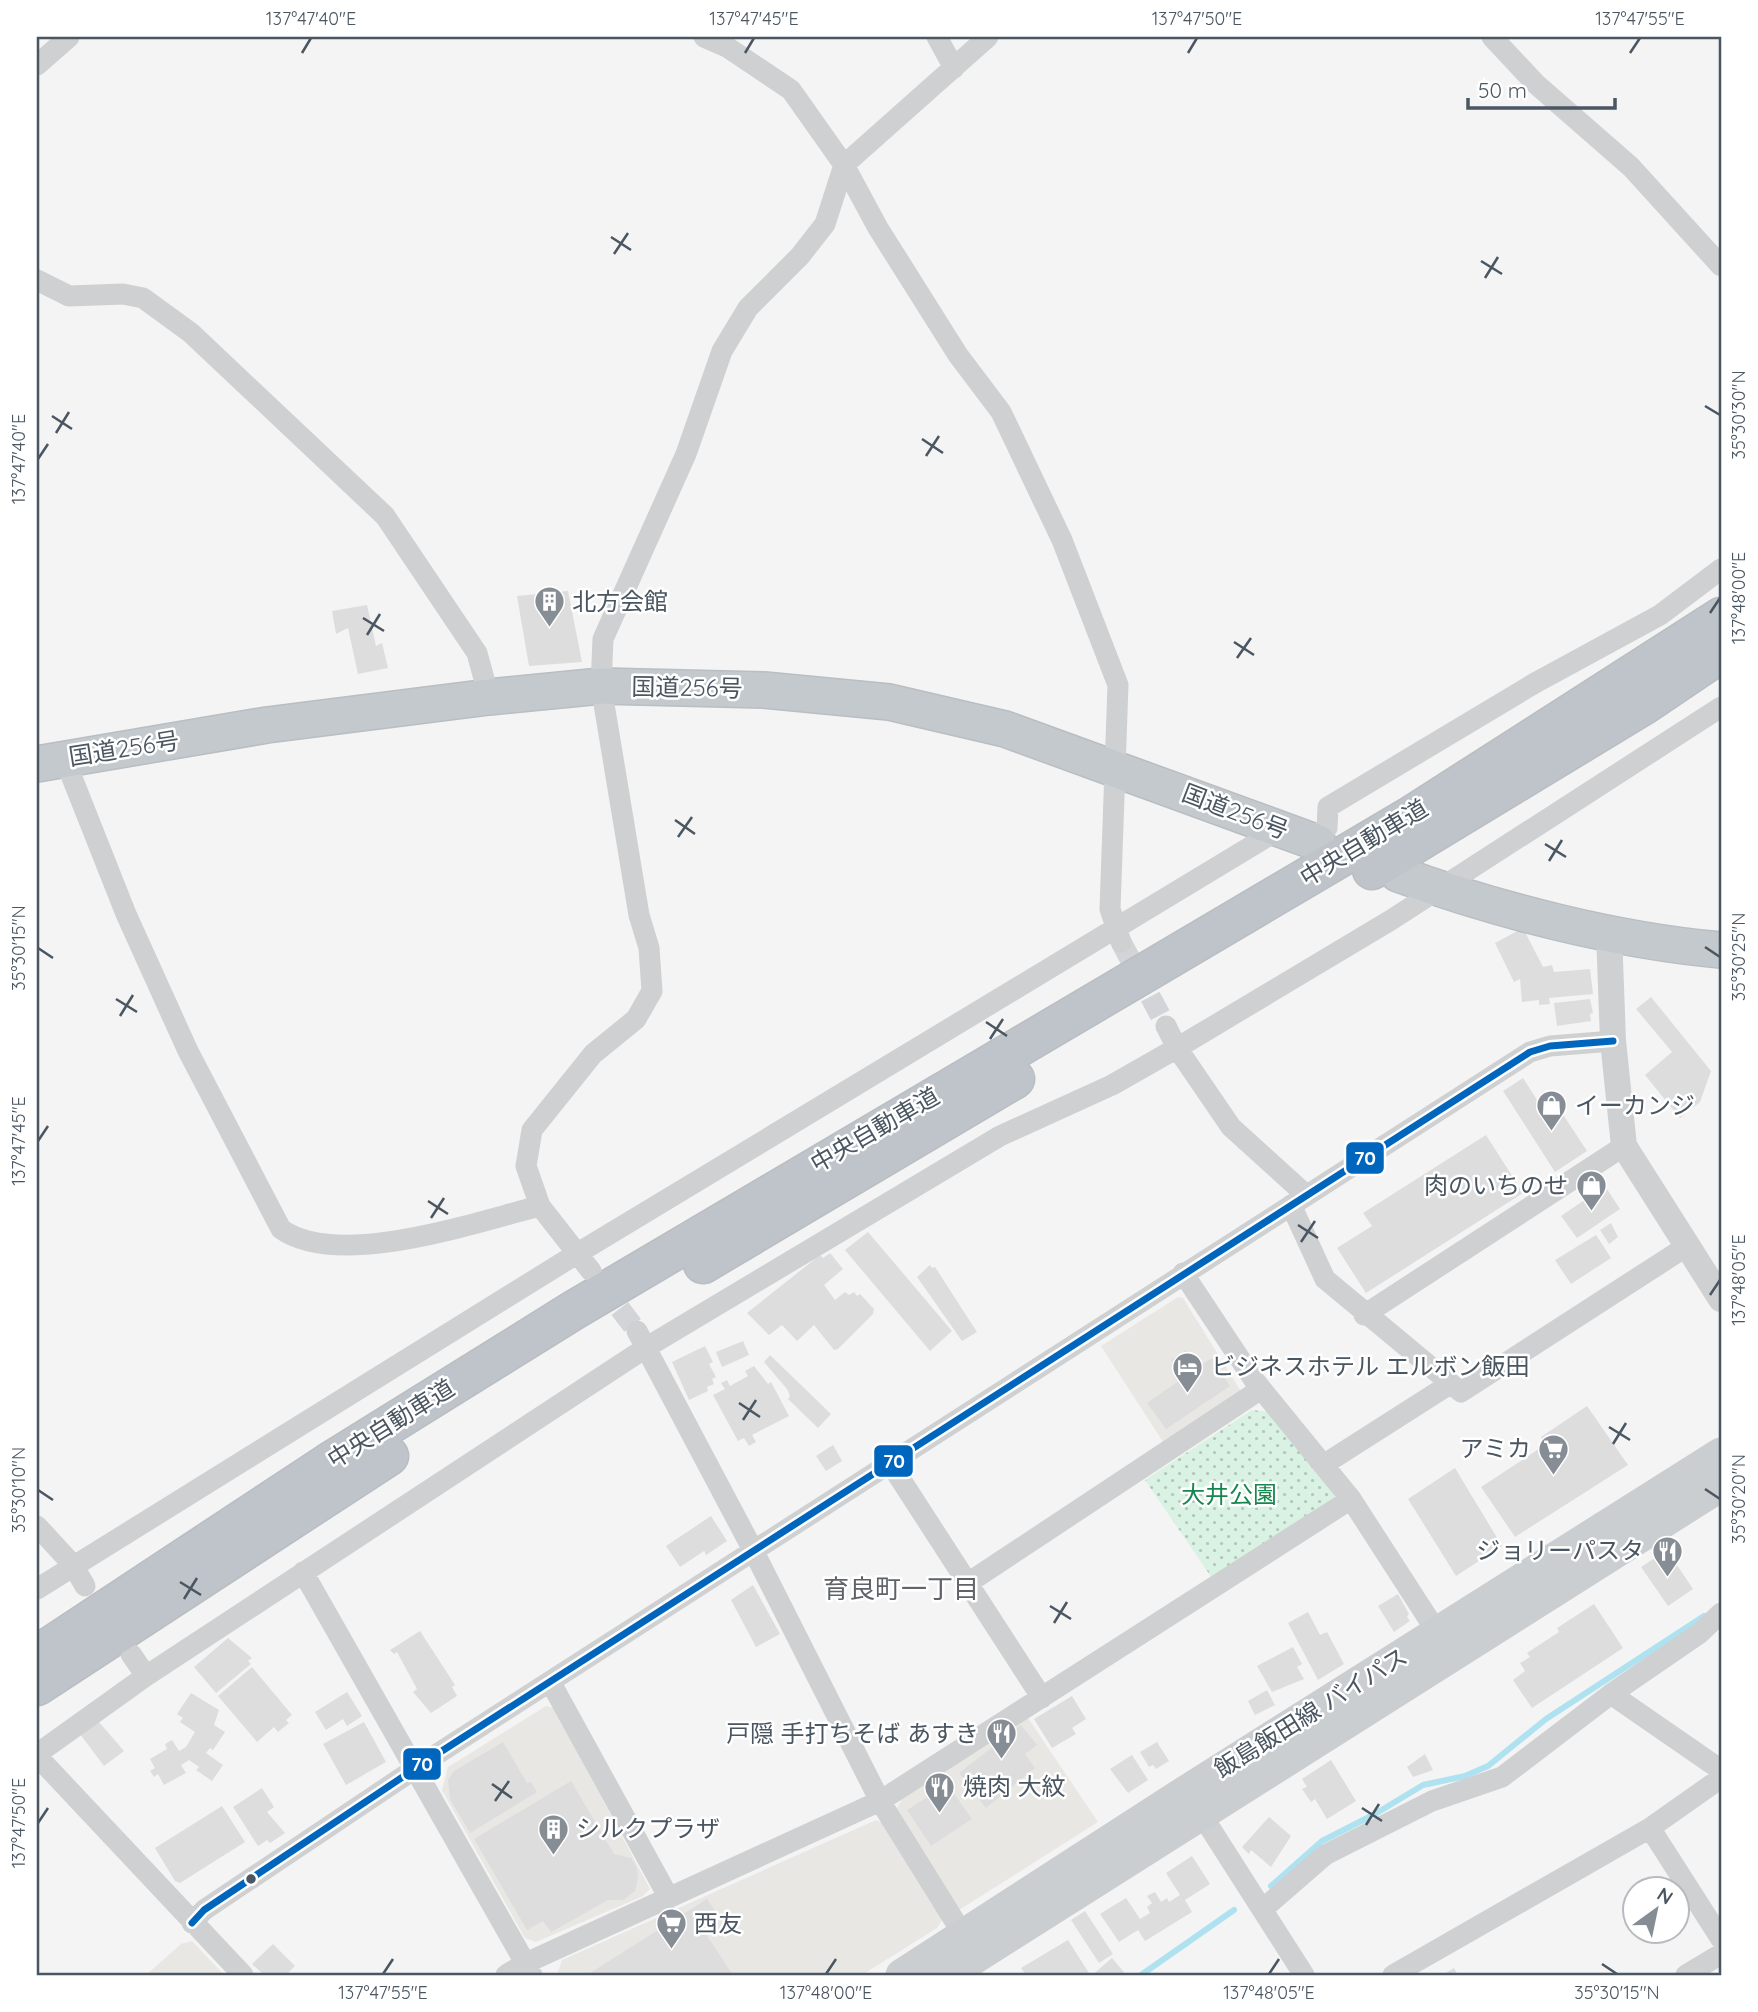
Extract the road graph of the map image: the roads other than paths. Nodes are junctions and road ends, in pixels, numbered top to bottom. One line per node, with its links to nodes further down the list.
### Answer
1 (69, 37): 6 (street)
2 (704, 37): 8 (street)
3 (937, 37): 7 (street)
4 (988, 37): 7 (street)
5 (1492, 37): 9 (street)
6 (37, 65)
7 (954, 68): 8 (street)
8 (844, 165): 14 (street); 18 (street)
9 (1721, 266)
10 (37, 280): 15 (street)
11 (1721, 569): 19 (street)
12 (1721, 617): 55 (highway, 中央自動車道)
13 (1721, 653): 58 (highway, 中央自動車道)
14 (601, 686): 15 (highway, 国道256号); 18 (highway, 国道256号); 30 (street)
15 (489, 697): 17 (highway, 国道256号)
16 (1721, 707): 21 (street)
17 (51, 762): 30 (street)
18 (1117, 768): 19 (highway, 国道256号); 23 (street)
19 (1302, 837): 23 (street)
20 (1398, 874): 21 (highway)
21 (1438, 889): 22 (highway); 27 (street)
22 (1609, 932): 24 (highway); 26 (street)
23 (1119, 934): 32 (street)
24 (1721, 950)
25 (1166, 1026): 27 (street)
26 (1613, 1041): 28 (street); 29 (street)
27 (1177, 1048): 29 (street); 37 (street)
28 (1624, 1146): 31 (street); 36 (street)
29 (1299, 1200): 34 (street); 36 (street)
30 (540, 1206): 32 (street)
31 (1687, 1246): 35 (street); 38 (street)
32 (578, 1253): 33 (street); 47 (street)
33 (591, 1271)
34 (1183, 1273): 39 (street); 41 (street)
35 (1721, 1298)
36 (1364, 1315): 38 (street)
37 (642, 1339): 46 (street); 48 (street)
38 (1450, 1384): 42 (street)
39 (1261, 1389): 42 (street); 49 (street)
40 (1721, 1454): 53 (main road, 飯島飯田線 バイパス)
41 (891, 1463): 46 (street); 49 (street)
42 (1323, 1465): 44 (street)
43 (1721, 1485): 53 (main road, 飯島飯田線 バイパス)
44 (1351, 1499): 53 (street); 60 (street)
45 (37, 1526): 47 (street)
46 (753, 1550): 57 (street); 65 (street)
47 (73, 1566): 50 (street); 51 (street)
48 (303, 1572): 56 (street); 62 (street)
49 (968, 1583): 60 (street)
50 (85, 1586)
51 (37, 1589)
52 (1721, 1613): 59 (street)
53 (1445, 1643): 66 (main road, 飯島飯田線 バイパス)
54 (131, 1654): 56 (street)
55 (37, 1655)
56 (146, 1676): 61 (street)
57 (551, 1683): 62 (street); 68 (street)
58 (37, 1686)
59 (1611, 1694): 63 (street); 69 (street)
60 (1042, 1698): 65 (street)
61 (37, 1755): 70 (street)
62 (416, 1768): 70 (street); 74 (street)
63 (1721, 1770)
64 (1721, 1778): 67 (street)
65 (880, 1801): 68 (street); 72 (street)
66 (1194, 1803): 69 (street); 72 (main road, 飯島飯田線 バイパス)
67 (1650, 1828): 71 (street); 80 (street)
68 (668, 1898): 74 (street)
69 (1263, 1909): 79 (street)
70 (192, 1923): 75 (street)
71 (1721, 1939)
72 (971, 1946): 77 (main road, 飯島飯田線 バイパス); 78 (main road, 飯島飯田線 バイパス)
73 (1721, 1954): 81 (street)
74 (529, 1969): 76 (street)
75 (243, 1975)
76 (506, 1975)
77 (902, 1975)
78 (947, 1975)
79 (1304, 1975)
80 (1393, 1975)
81 (1686, 1975)

